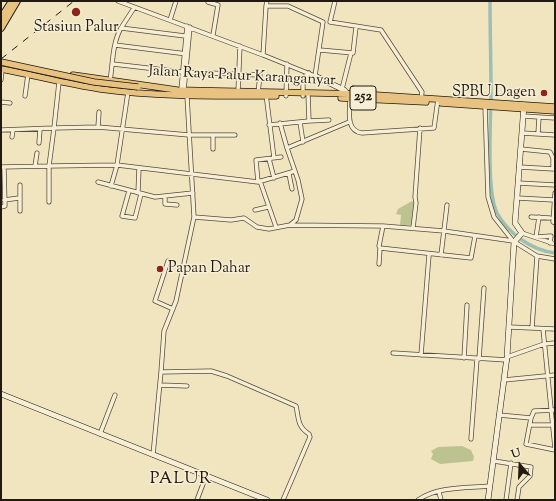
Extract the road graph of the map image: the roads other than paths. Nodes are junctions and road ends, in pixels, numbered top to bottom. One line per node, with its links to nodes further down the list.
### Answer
1 (118, 1): 9 (street)
2 (176, 1): 11 (street)
3 (288, 1): 8 (street)
4 (335, 1): 13 (street)
5 (11, 2): 10 (highway); 14 (highway)
6 (208, 2): 16 (street)
7 (266, 3): 8 (street); 23 (street)
8 (288, 6): 20 (street)
9 (134, 8): 11 (street); 15 (street)
10 (1, 18)
11 (170, 20): 12 (street)
12 (188, 27): 16 (street); 17 (street); 22 (street)
13 (356, 27): 21 (street); 49 (street)
14 (1, 28)
15 (121, 28): 17 (street); 18 (street)
16 (213, 35): 19 (street)
17 (185, 36): 22 (street)
18 (115, 45): 22 (street); 25 (street)
19 (240, 46): 23 (street); 30 (street)
20 (320, 50): 21 (street); 33 (street)
21 (351, 53): 37 (street)
22 (185, 54): 29 (street)
23 (263, 55): 26 (street)
24 (23, 64): 27 (main road, Jalan Raya Palur Karanganyar / 252); 28 (main road); 35 (main road, Jalan Raya Palur Karanganyar / 252)
25 (113, 64): 29 (street); 35 (street)
26 (287, 64): 31 (street); 44 (street)
27 (1, 65): 28 (main road, Jalan Raya Palur Karanganyar / 252); 34 (street); 40 (main road, bridge)
28 (21, 72): 32 (main road, Jalan Raya Palur Karanganyar / 252)
29 (184, 72): 30 (street); 38 (street)
30 (238, 73): 41 (street); 42 (street)
31 (309, 73): 33 (street); 45 (street)
32 (28, 74): 36 (main road, Jalan Raya Palur Karanganyar / 252); 46 (street)
33 (315, 76): 37 (street)
34 (1, 80)
35 (110, 81): 40 (main road, Jalan Raya Palur Karanganyar / 252)
36 (59, 82): 39 (main road, Jalan Raya Palur Karanganyar / 252); 67 (street)
37 (342, 89): 48 (street)
38 (182, 90): 40 (main road, Jalan Raya Palur Karanganyar / 252); 41 (main road, Jalan Raya Palur Karanganyar / 252)
39 (128, 92): 40 (main road, Jalan Raya Palur Karanganyar / 252); 68 (street)
40 (173, 92): 47 (main road, Jalan Raya Palur Karanganyar / 252)
41 (238, 94): 42 (main road, Jalan Raya Palur Karanganyar / 252); 47 (main road, Jalan Raya Palur Karanganyar / 252)
42 (258, 94): 43 (main road, Jalan Raya Palur Karanganyar / 252)
43 (266, 94): 44 (main road, Jalan Raya Palur Karanganyar / 252); 65 (street)
44 (286, 95): 45 (main road, Jalan Raya Palur Karanganyar / 252)
45 (305, 95): 48 (main road, Jalan Raya Palur Karanganyar / 252); 61 (street)
46 (25, 96)
47 (187, 96): 75 (street)
48 (349, 96): 49 (main road, Jalan Raya Palur Karanganyar / 252); 63 (street)
49 (420, 100): 50 (main road, Jalan Raya Palur Karanganyar / 252)
50 (437, 101): 53 (main road, Jalan Raya Palur Karanganyar / 252); 69 (street)
51 (1, 102): 52 (street)
52 (10, 103)
53 (486, 105): 55 (main road, Jalan Raya Palur Karanganyar / 252); 137 (street)
54 (555, 107): 55 (main road, Jalan Raya Palur Karanganyar / 252)
55 (524, 110): 56 (main road, Jalan Raya Palur Karanganyar / 252); 58 (street); 73 (street)
56 (555, 111)
57 (99, 112): 66 (street)
58 (540, 117): 59 (street); 74 (street)
59 (555, 118)
60 (329, 120): 61 (street)
61 (309, 121): 62 (street)
62 (300, 122): 64 (street); 80 (street)
63 (349, 122): 69 (street); 80 (street)
64 (280, 124): 65 (street); 82 (street)
65 (269, 125): 86 (street)
66 (98, 127): 67 (street); 68 (street)
67 (54, 128): 70 (street); 91 (street)
68 (121, 128): 75 (street); 89 (street)
69 (420, 128): 132 (street)
70 (40, 129): 72 (street); 81 (street)
71 (1, 130): 72 (street)
72 (13, 130): 79 (street)
73 (522, 133): 74 (street); 84 (street)
74 (538, 134): 78 (street)
75 (190, 135): 76 (street); 97 (street)
76 (213, 135): 77 (street); 83 (street)
77 (235, 135)
78 (555, 135)
79 (12, 137)
80 (303, 142): 82 (street)
81 (39, 143)
82 (287, 148): 96 (street)
83 (213, 149)
84 (521, 149): 93 (street); 95 (street)
85 (37, 153): 90 (street)
86 (274, 158): 87 (street); 88 (street)
87 (281, 158)
88 (269, 159): 99 (street); 100 (street)
89 (117, 165): 91 (street); 94 (street); 105 (street)
90 (35, 166): 91 (street); 92 (street)
91 (49, 166): 117 (street)
92 (2, 167): 108 (street)
93 (519, 167): 95 (street); 102 (street)
94 (139, 168): 97 (street); 111 (street)
95 (554, 169)
96 (295, 172): 98 (street); 129 (street)
97 (192, 174): 100 (street); 109 (street)
98 (289, 174): 99 (street); 106 (street)
99 (274, 178): 100 (street)
100 (259, 181): 121 (street)
101 (98, 182): 105 (street)
102 (518, 183): 104 (street); 114 (street)
103 (20, 185): 113 (street)
104 (555, 185)
105 (111, 186): 107 (street)
106 (292, 189)
107 (129, 191): 111 (street); 111 (street)
108 (2, 192): 115 (street)
109 (193, 193): 112 (street); 124 (street)
110 (555, 193): 116 (street)
111 (140, 194): 112 (street)
112 (165, 196): 118 (street)
113 (19, 198): 115 (street); 123 (street)
114 (517, 198): 116 (street); 134 (street)
115 (4, 200): 120 (street)
116 (554, 200): 128 (street)
117 (49, 202)
118 (177, 205)
119 (447, 205): 133 (street)
120 (1, 207)
121 (268, 207): 122 (street); 131 (street)
122 (255, 210)
123 (20, 211)
124 (194, 217): 131 (street); 149 (street)
125 (531, 217): 126 (street)
126 (538, 217): 127 (street); 136 (street)
127 (550, 218)
128 (555, 224)
129 (290, 225): 130 (street); 131 (street)
130 (383, 226): 132 (street); 140 (street)
131 (276, 227)
132 (413, 228): 133 (street)
133 (444, 231): 135 (street); 142 (street)
134 (521, 233): 136 (street); 137 (street)
135 (474, 236): 137 (street); 142 (street)
136 (536, 237): 138 (street); 138 (street)
137 (514, 241): 143 (street); 150 (street)
138 (550, 243): 139 (street)
139 (555, 244)
140 (380, 248): 141 (street); 146 (street)
141 (428, 255): 142 (street); 157 (street)
142 (441, 255)
143 (537, 256): 144 (street); 151 (street)
144 (555, 258)
145 (168, 261): 149 (street)
146 (379, 264)
147 (484, 288): 159 (street)
148 (467, 305): 158 (street)
149 (173, 309): 161 (street)
150 (509, 328): 151 (street); 160 (street)
151 (532, 328): 152 (street)
152 (543, 329): 153 (street); 155 (street)
153 (555, 329)
154 (555, 343): 155 (street)
155 (544, 344): 160 (street); 163 (street)
156 (393, 353): 157 (street)
157 (421, 355): 158 (street)
158 (464, 358): 159 (street)
159 (478, 359): 160 (street); 175 (street)
160 (507, 359): 164 (street)
161 (161, 372): 165 (street); 186 (street)
162 (555, 375): 163 (street)
163 (548, 376): 164 (street); 169 (street)
164 (504, 380): 170 (street)
165 (160, 385): 166 (street); 177 (street)
166 (187, 386)
167 (1, 394): 174 (street)
168 (115, 395): 174 (street)
169 (553, 410): 171 (street); 173 (street)
170 (499, 415): 171 (street); 178 (street)
171 (531, 418): 172 (street)
172 (530, 425): 173 (street); 176 (street)
173 (553, 425): 176 (street)
174 (100, 434): 177 (street)
175 (471, 438)
176 (555, 449)
177 (154, 455): 180 (street)
178 (494, 461): 179 (street); 181 (street)
179 (511, 463): 190 (street); 191 (street)
180 (206, 476): 184 (street); 185 (street)
181 (490, 486): 182 (street); 189 (street)
182 (439, 492): 183 (street); 188 (street)
183 (423, 498): 187 (street)
184 (197, 500)
185 (267, 500)
186 (283, 500)
187 (418, 500)
188 (441, 500)
189 (488, 500)
190 (506, 500)
191 (517, 500)

